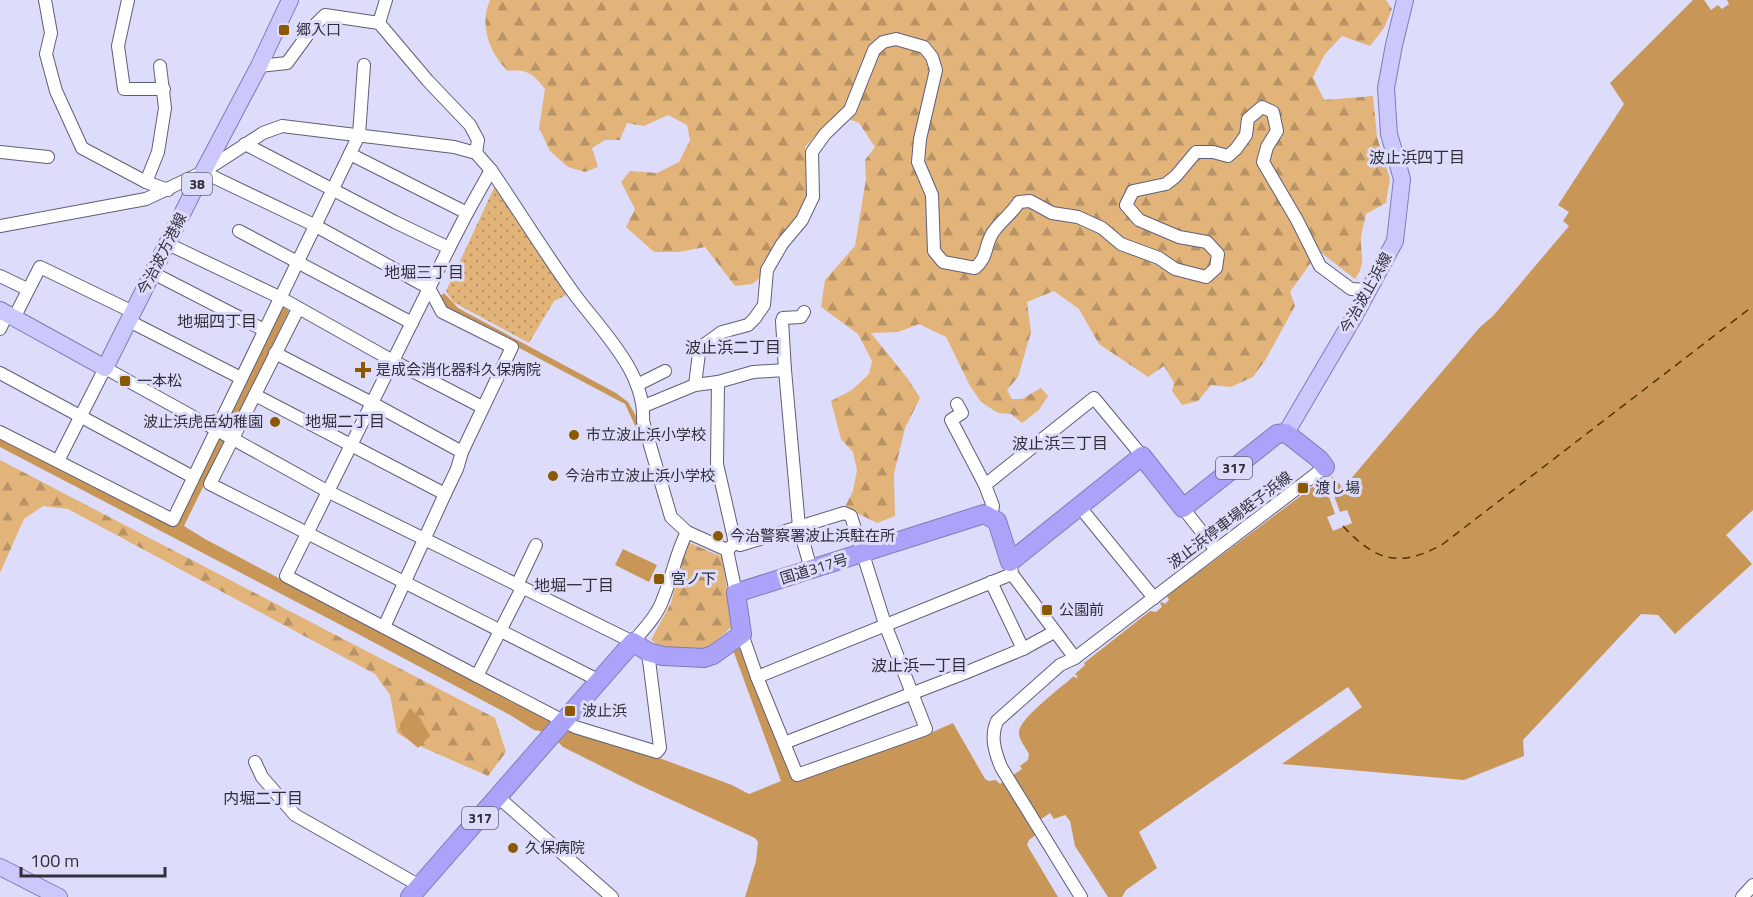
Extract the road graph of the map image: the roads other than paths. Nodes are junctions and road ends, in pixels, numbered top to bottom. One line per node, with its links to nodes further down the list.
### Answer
1 (45, 0): 19 (street)
2 (128, 0): 10 (street)
3 (290, 0): 9 (main road, 今治波方港線 / 38)
4 (386, 0): 6 (street)
5 (1405, 0): 33 (main road, 今治波止浜線)
6 (379, 23): 9 (street); 14 (street)
7 (364, 65): 11 (street)
8 (160, 66): 10 (street)
9 (259, 66): 18 (main road, 今治波方港線 / 38)
10 (164, 89): 19 (street)
11 (359, 135): 12 (street); 14 (street); 15 (street)
12 (245, 144): 18 (street); 20 (street)
13 (0, 152): 16 (street)
14 (476, 153): 17 (street)
15 (350, 154): 20 (street); 22 (street)
16 (48, 157)
17 (491, 170): 22 (street); 49 (street)
18 (203, 172): 21 (street); 23 (street); 26 (main road, 今治波方港線 / 38)
19 (146, 182): 21 (street)
20 (332, 189): 23 (street); 27 (street)
21 (168, 190): 24 (street)
22 (467, 213): 27 (street)
23 (314, 225): 28 (street); 31 (street)
24 (0, 226)
25 (239, 231): 28 (street)
26 (168, 244): 29 (main road, 今治波方港線 / 38); 34 (street)
27 (449, 248): 31 (street)
28 (297, 261): 34 (street); 39 (street)
29 (153, 273): 37 (main road, 今治波方港線 / 38); 40 (street)
30 (0, 276): 32 (street)
31 (429, 288): 39 (street); 54 (street)
32 (27, 289): 37 (street); 38 (street)
33 (1369, 290): 50 (street); 59 (main road, 今治波止浜線)
34 (279, 297): 35 (street); 40 (street)
35 (298, 309): 41 (street); 42 (street)
36 (804, 312): 45 (street)
37 (131, 316): 43 (main road, 今治波方港線 / 38); 47 (street)
38 (5, 318): 43 (main road)
39 (412, 323): 42 (street)
40 (264, 330): 47 (street)
41 (276, 353): 51 (street); 52 (street)
42 (393, 361): 52 (street); 54 (street)
43 (105, 368): 56 (street); 57 (street)
44 (665, 370): 49 (street)
45 (785, 370): 48 (street); 73 (street)
46 (0, 373): 56 (street)
47 (241, 378): 57 (street)
48 (718, 382): 50 (street); 78 (street)
49 (637, 385): 55 (street)
50 (695, 385): 55 (street)
51 (255, 395): 60 (street); 61 (street)
52 (372, 403): 61 (street); 62 (street)
53 (957, 404): 67 (street)
54 (482, 406): 62 (street)
55 (644, 406): 75 (street)
56 (81, 416): 64 (street); 66 (street)
57 (216, 430): 60 (street); 66 (street)
58 (0, 432): 64 (street)
59 (1286, 433): 65 (highway); 71 (highway, 317)
60 (233, 438): 68 (street); 74 (street)
61 (350, 444): 68 (street); 69 (street)
62 (462, 452): 69 (street)
63 (1142, 456): 67 (street); 70 (highway); 71 (highway)
64 (58, 461): 66 (street)
65 (1325, 467): 79 (street, 波止浜停車場蛭子浜線)
66 (193, 477)
67 (984, 485): 72 (street)
68 (327, 491): 74 (street); 76 (street)
69 (445, 494): 76 (street)
70 (1079, 506): 81 (highway); 87 (street)
71 (1183, 508): 79 (street)
72 (992, 517): 80 (highway, 国道317号); 81 (highway)
73 (800, 526): 78 (street); 80 (street); 82 (street)
74 (307, 532): 84 (street); 89 (street)
75 (687, 532): 78 (street); 93 (street)
76 (424, 540): 84 (street); 85 (street)
77 (536, 545): 85 (street)
78 (731, 546): 86 (street)
79 (1216, 550): 87 (street, 波止浜停車場蛭子浜線)
80 (862, 554): 82 (highway, 国道317号); 88 (street)
81 (1011, 568): 83 (street); 91 (street)
82 (811, 569): 86 (highway, 国道317号)
83 (991, 582): 88 (street); 94 (street)
84 (404, 583): 89 (street); 90 (street)
85 (519, 586): 90 (street); 93 (street)
86 (736, 593): 92 (highway)
87 (1154, 598): 95 (street, 波止浜停車場蛭子浜線)
88 (885, 624): 97 (street); 99 (street)
89 (384, 627): 96 (street)
90 (501, 631): 96 (street); 98 (street)
91 (1054, 632): 94 (street); 95 (street)
92 (742, 634): 93 (highway); 97 (street)
93 (640, 647): 98 (highway, 317); 100 (street)
94 (1023, 649): 99 (street)
95 (1075, 658): 109 (street, 波止浜停車場蛭子浜線)
96 (477, 676): 100 (street)
97 (757, 677): 101 (street)
98 (598, 680): 100 (highway, 317)
99 (912, 694): 101 (street); 101 (street)
100 (557, 728): 103 (highway, 317)
101 (784, 743)
102 (255, 762): 106 (street)
103 (498, 797): 106 (highway, 317); 108 (street)
104 (0, 867): 107 (main road)
105 (1753, 885): 110 (street)
106 (415, 892)
107 (59, 897)
108 (612, 897)
109 (1081, 897)
110 (1742, 897)

